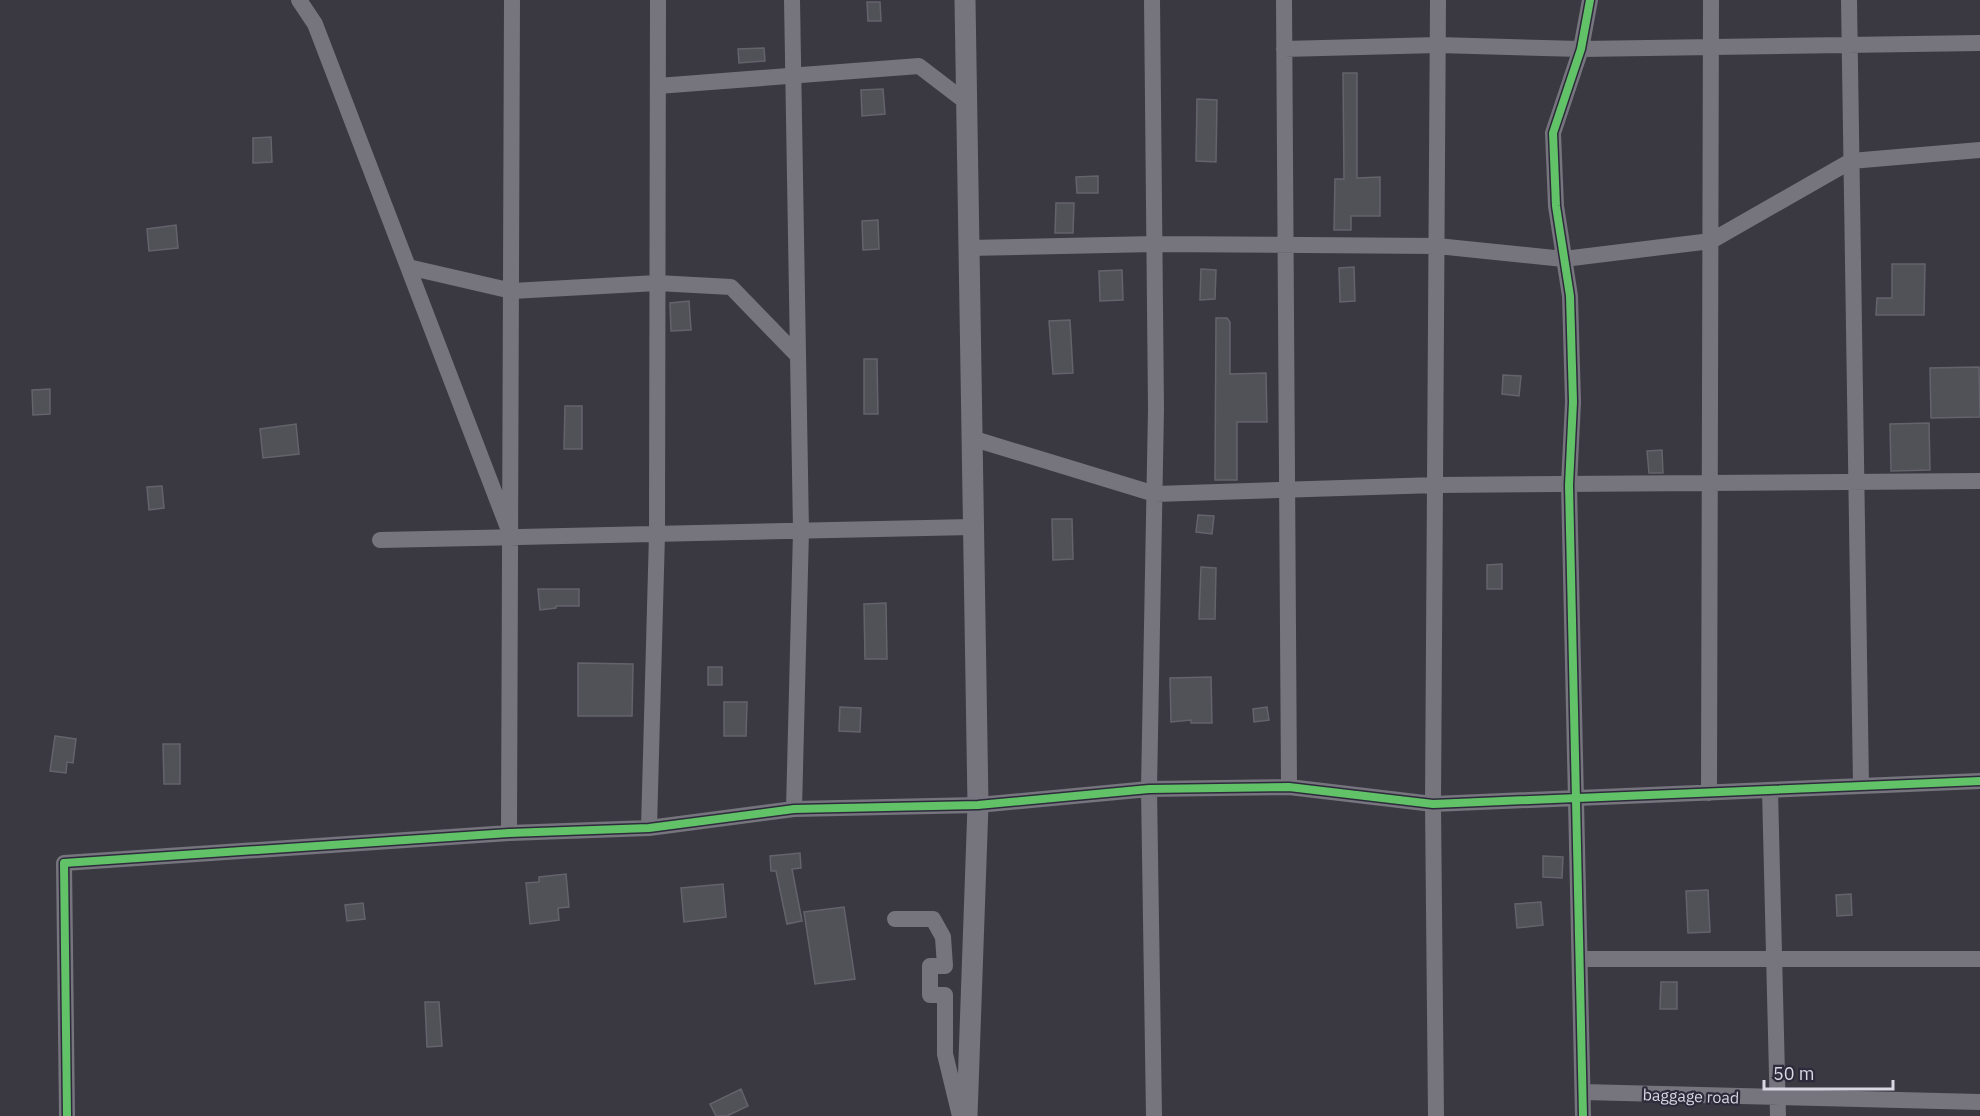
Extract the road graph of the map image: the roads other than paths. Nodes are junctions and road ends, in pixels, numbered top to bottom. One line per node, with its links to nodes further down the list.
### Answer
1 (299, 0): 29 (street)
2 (512, 0): 31 (street)
3 (658, 0): 19 (street)
4 (792, 0): 18 (street)
5 (965, 0): 20 (street)
6 (1152, 0): 24 (street)
7 (1284, 0): 16 (street)
8 (1438, 0): 13 (street)
9 (1590, 0): 17 (street)
10 (1712, 0): 15 (street)
11 (1849, 0): 14 (street)
12 (1980, 43): 14 (street)
13 (1438, 45): 16 (street); 17 (street); 26 (street)
14 (1850, 45): 15 (street); 22 (street)
15 (1711, 46): 17 (street); 23 (street)
16 (1284, 49): 25 (street)
17 (1581, 49): 28 (street)
18 (793, 74): 19 (street); 20 (street); 32 (street)
19 (658, 86): 30 (street)
20 (966, 102): 27 (street)
21 (1980, 150): 22 (street)
22 (1851, 161): 23 (street); 35 (street)
23 (1711, 241): 28 (street); 36 (street)
24 (1155, 243): 25 (street); 27 (street); 40 (street)
25 (1286, 244): 26 (street); 39 (street)
26 (1437, 246): 28 (street); 37 (street)
27 (968, 248): 33 (street)
28 (1564, 259): 38 (street)
29 (408, 267): 31 (street); 44 (street)
30 (657, 283): 31 (street); 32 (street); 43 (street)
31 (512, 291): 44 (street)
32 (798, 356): 42 (street)
33 (970, 438): 40 (street); 41 (street)
34 (1980, 481): 35 (street)
35 (1856, 482): 36 (street); 47 (street)
36 (1710, 484): 38 (street); 51 (street)
37 (1436, 485): 38 (street); 39 (street); 53 (street)
38 (1569, 485): 52 (street)
39 (1287, 490): 40 (street); 48 (street)
40 (1155, 494): 49 (street)
41 (972, 527): 42 (street); 54 (street)
42 (801, 531): 43 (street); 55 (street)
43 (657, 534): 44 (street); 56 (street)
44 (511, 537): 45 (street); 57 (street)
45 (380, 540)
46 (1980, 781): 47 (street)
47 (1861, 786): 50 (street)
48 (1289, 787): 49 (street); 53 (street)
49 (1149, 789): 54 (street); 68 (street)
50 (1770, 790): 51 (street); 59 (street)
51 (1709, 793): 52 (street)
52 (1578, 798): 53 (street); 60 (street)
53 (1433, 804): 69 (street)
54 (978, 805): 55 (street); 67 (street)
55 (794, 809): 56 (street)
56 (649, 828): 57 (street)
57 (509, 833): 65 (street)
58 (895, 919): 66 (street)
59 (1775, 958): 60 (street); 61 (street); 63 (street)
60 (1580, 959): 62 (street)
61 (1980, 959)
62 (1583, 1092): 63 (street, baggage road); 70 (street)
63 (1778, 1099): 64 (street, baggage road); 71 (street)
64 (1980, 1102)
65 (67, 1116)
66 (960, 1116)
67 (967, 1116)
68 (1154, 1116)
69 (1436, 1116)
70 (1583, 1116)
71 (1778, 1116)

